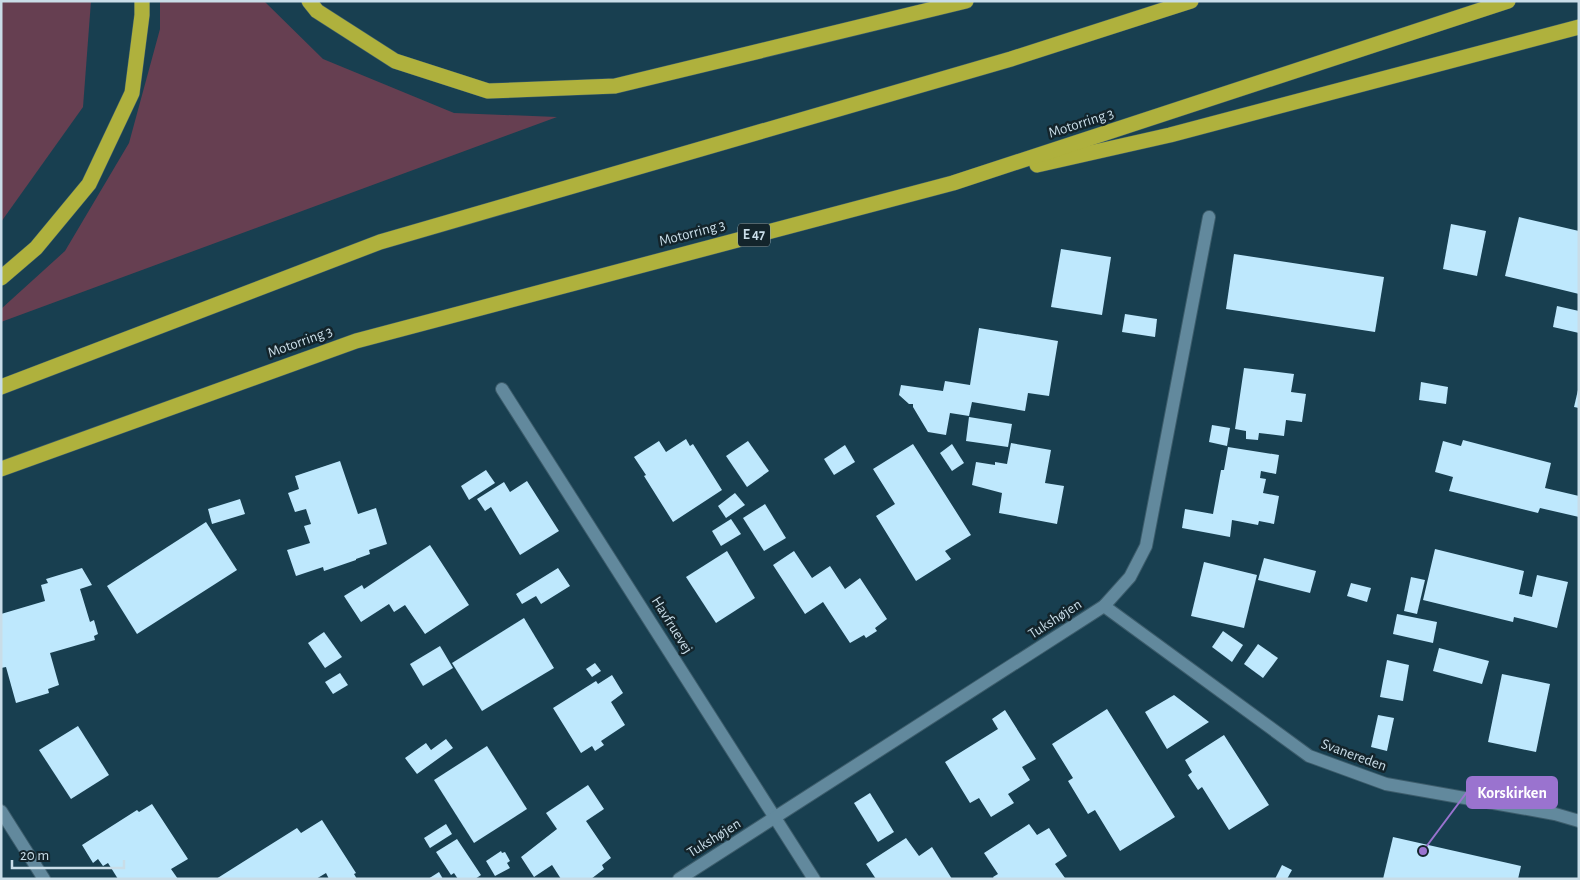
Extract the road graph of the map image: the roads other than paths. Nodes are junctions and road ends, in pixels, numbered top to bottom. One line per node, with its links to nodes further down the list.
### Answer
1 (142, 1): 9 (highway)
2 (308, 1): 3 (highway)
3 (966, 1)
4 (1191, 1): 10 (highway)
5 (1508, 1): 7 (highway, Motorring 3 / E 47)
6 (1579, 27): 7 (highway)
7 (953, 183): 12 (highway, Motorring 3 / E 47)
8 (1209, 217): 13 (street, Tukshøjen)
9 (1, 278)
10 (1, 387)
11 (502, 388): 15 (street, Havfruevej)
12 (1, 469)
13 (1104, 606): 15 (street, Tukshøjen); 16 (street, Svanereden)
14 (1, 811): 17 (street)
15 (776, 818): 18 (street, Tukshøjen); 19 (street, Havfruevej)
16 (1579, 821)
17 (44, 879)
18 (679, 879)
19 (814, 879)

